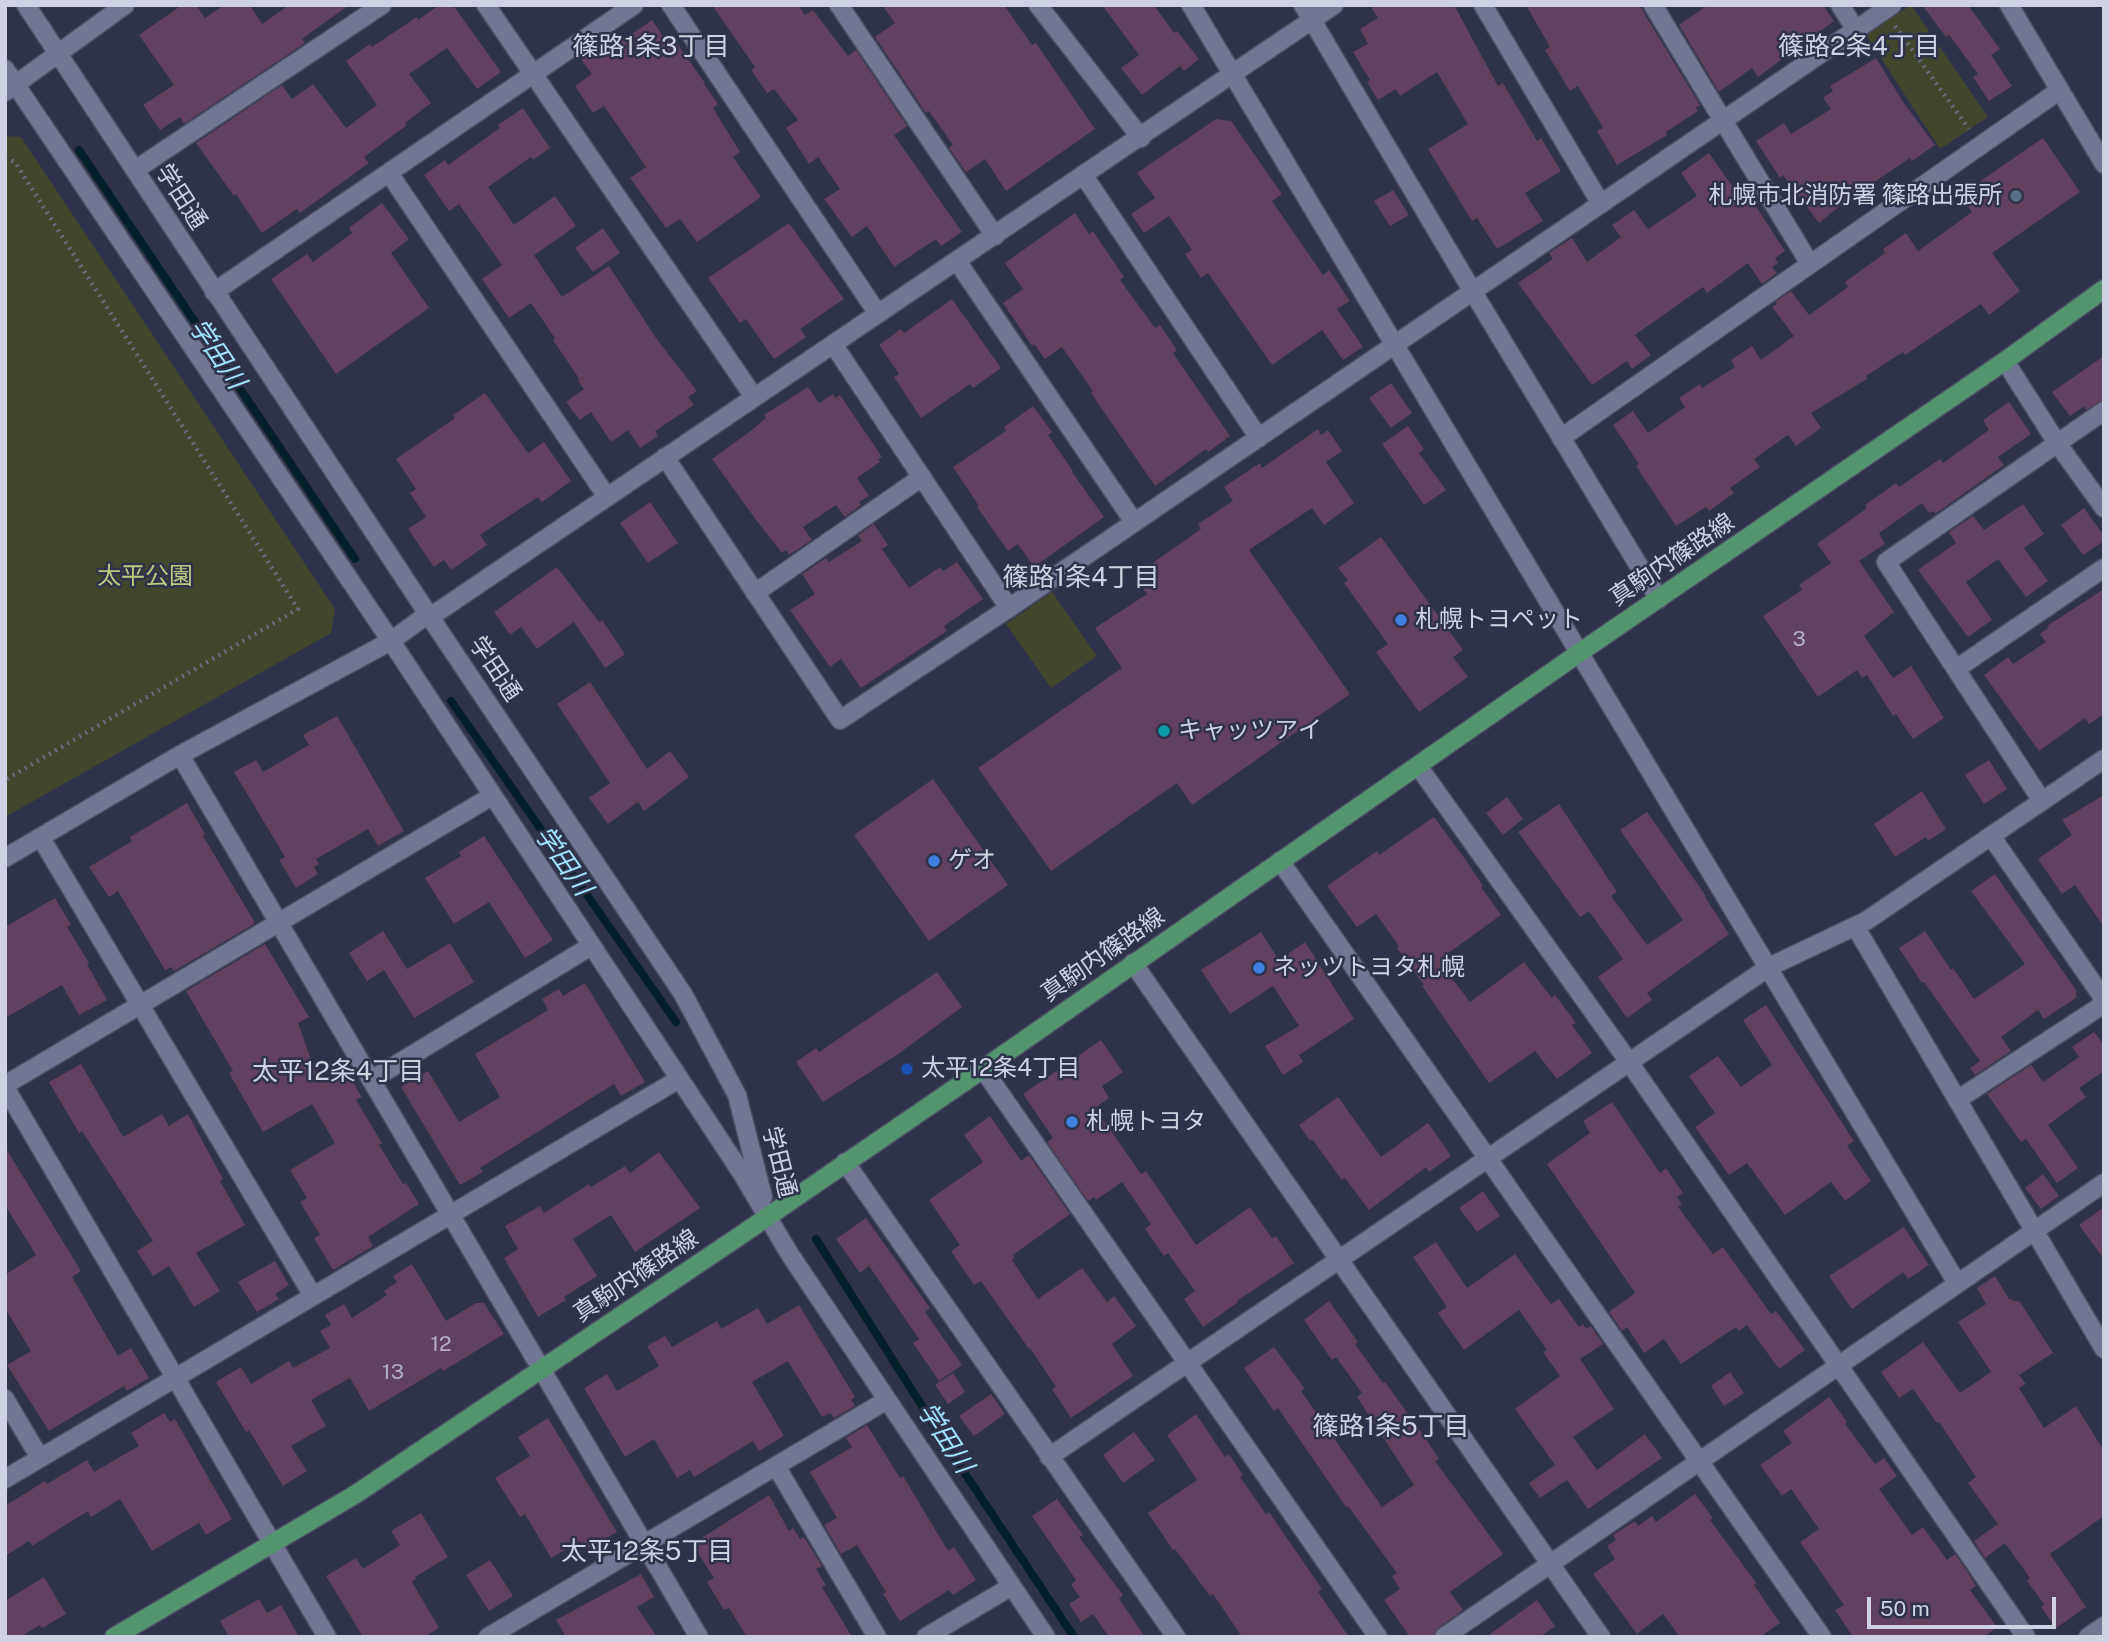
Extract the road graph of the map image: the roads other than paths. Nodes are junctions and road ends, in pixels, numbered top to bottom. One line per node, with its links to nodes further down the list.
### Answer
1 (26, 5): 18 (street, 学田通)
2 (125, 5): 18 (street)
3 (382, 5): 27 (street)
4 (486, 5): 20 (street)
5 (634, 5): 20 (street)
6 (671, 5): 37 (street)
7 (839, 5): 31 (street)
8 (1038, 5): 25 (street)
9 (1191, 5): 21 (street)
10 (1334, 5): 15 (street)
11 (1483, 5): 30 (street)
12 (1653, 5): 24 (street)
13 (1840, 5): 17 (street)
14 (2009, 5): 23 (street)
15 (1308, 13): 21 (street); 36 (street)
16 (1892, 14): 17 (street)
17 (1856, 30): 24 (street)
18 (61, 54): 22 (street); 27 (street, 学田通)
19 (5, 69): 22 (street, 学田通)
20 (534, 74): 28 (street); 41 (street)
21 (1233, 75): 25 (street); 39 (street)
22 (11, 89): 56 (street, 学田通)
23 (2060, 90): 26 (street); 33 (street)
24 (1722, 121): 30 (street); 33 (street)
25 (1141, 138): 29 (street)
26 (2104, 164)
27 (135, 170): 35 (street, 学田通)
28 (389, 173): 35 (street); 48 (street)
29 (1084, 176): 31 (street); 43 (street)
30 (1601, 204): 36 (street)
31 (995, 236): 32 (street)
32 (957, 261): 37 (street); 50 (street)
33 (1810, 264): 44 (street)
34 (2104, 289): 40 (main road, 真駒内篠路線)
35 (214, 292): 55 (street, 学田通)
36 (1473, 292): 39 (street); 44 (street)
37 (878, 314): 38 (street)
38 (833, 344): 41 (street); 47 (street)
39 (1396, 344): 43 (street); 57 (street)
40 (2005, 361): 45 (street); 53 (main road, 真駒内篠路線)
41 (754, 397): 46 (street)
42 (2104, 411): 45 (street)
43 (1259, 438): 50 (street)
44 (1560, 438): 53 (street)
45 (2057, 443): 49 (street); 58 (street)
46 (665, 457): 48 (street); 52 (street)
47 (922, 477): 52 (street); 54 (street)
48 (607, 497): 55 (street)
49 (2104, 508)
50 (1134, 523): 54 (street)
51 (2104, 568): 58 (street)
52 (755, 593): 54 (street)
53 (1659, 599): 57 (main road, 真駒内篠路線)
54 (1009, 608)
55 (429, 615): 56 (street); 84 (street, 学田通)
56 (391, 641): 59 (street); 62 (street, 学田通)
57 (1579, 653): 61 (main road, 真駒内篠路線); 72 (street)
58 (1956, 669): 63 (street)
59 (180, 755): 65 (street); 68 (street)
60 (2104, 759): 63 (street)
61 (1418, 766): 67 (main road, 真駒内篠路線); 75 (street)
62 (492, 796): 68 (street); 70 (street, 学田通)
63 (2042, 801): 64 (street)
64 (1991, 836): 69 (street); 73 (street)
65 (41, 838): 66 (street); 74 (street)
66 (5, 858)
67 (1280, 861): 71 (main road, 真駒内篠路線); 81 (street)
68 (279, 923): 74 (street); 78 (street)
69 (1855, 926): 72 (street); 80 (street)
70 (591, 946): 77 (street, 学田通); 78 (street)
71 (1133, 963): 76 (main road, 真駒内篠路線); 87 (street)
72 (1769, 967): 75 (street); 88 (street)
73 (2104, 1002): 80 (street)
74 (141, 1005): 79 (street); 89 (street)
75 (1629, 1062): 81 (street); 92 (street)
76 (983, 1069): 82 (main road, 真駒内篠路線); 91 (street)
77 (679, 1079): 84 (street, 学田通); 85 (street)
78 (371, 1080): 85 (street)
79 (5, 1086): 94 (street)
80 (1957, 1100): 86 (street)
81 (1489, 1157): 87 (street); 99 (street)
82 (845, 1162): 84 (main road, 真駒内篠路線); 97 (street)
83 (2104, 1182): 86 (street)
84 (768, 1214): 93 (main road, 真駒内篠路線); 96 (street)
85 (450, 1215): 89 (street); 93 (street)
86 (2033, 1230): 88 (street); 90 (street)
87 (1339, 1259): 91 (street); 104 (street)
88 (1957, 1283): 92 (street)
89 (313, 1296): 94 (street)
90 (2104, 1349)
91 (1187, 1363): 97 (street); 116 (street)
92 (1838, 1364): 99 (street); 120 (street)
93 (540, 1369): 102 (main road, 真駒内篠路線); 103 (street)
94 (176, 1377): 98 (street); 102 (street)
95 (5, 1399): 98 (street)
96 (887, 1400): 100 (street); 105 (street)
97 (1049, 1457): 115 (street)
98 (40, 1458): 101 (street)
99 (1700, 1460): 104 (street); 119 (street)
100 (776, 1466): 103 (street); 112 (street)
101 (5, 1479)
102 (272, 1545): 108 (main road, 真駒内篠路線); 109 (street)
103 (643, 1545): 107 (street); 111 (street)
104 (1550, 1564): 117 (street); 118 (street)
105 (1012, 1586): 113 (street); 114 (street)
106 (2104, 1626): 121 (street)
107 (514, 1630): 110 (street)
108 (114, 1637)
109 (327, 1637)
110 (488, 1637)
111 (699, 1637)
112 (877, 1637)
113 (926, 1637)
114 (1046, 1637)
115 (1175, 1637)
116 (1378, 1637)
117 (1444, 1637)
118 (1601, 1637)
119 (1822, 1637)
120 (2026, 1637)
121 (2088, 1637)

